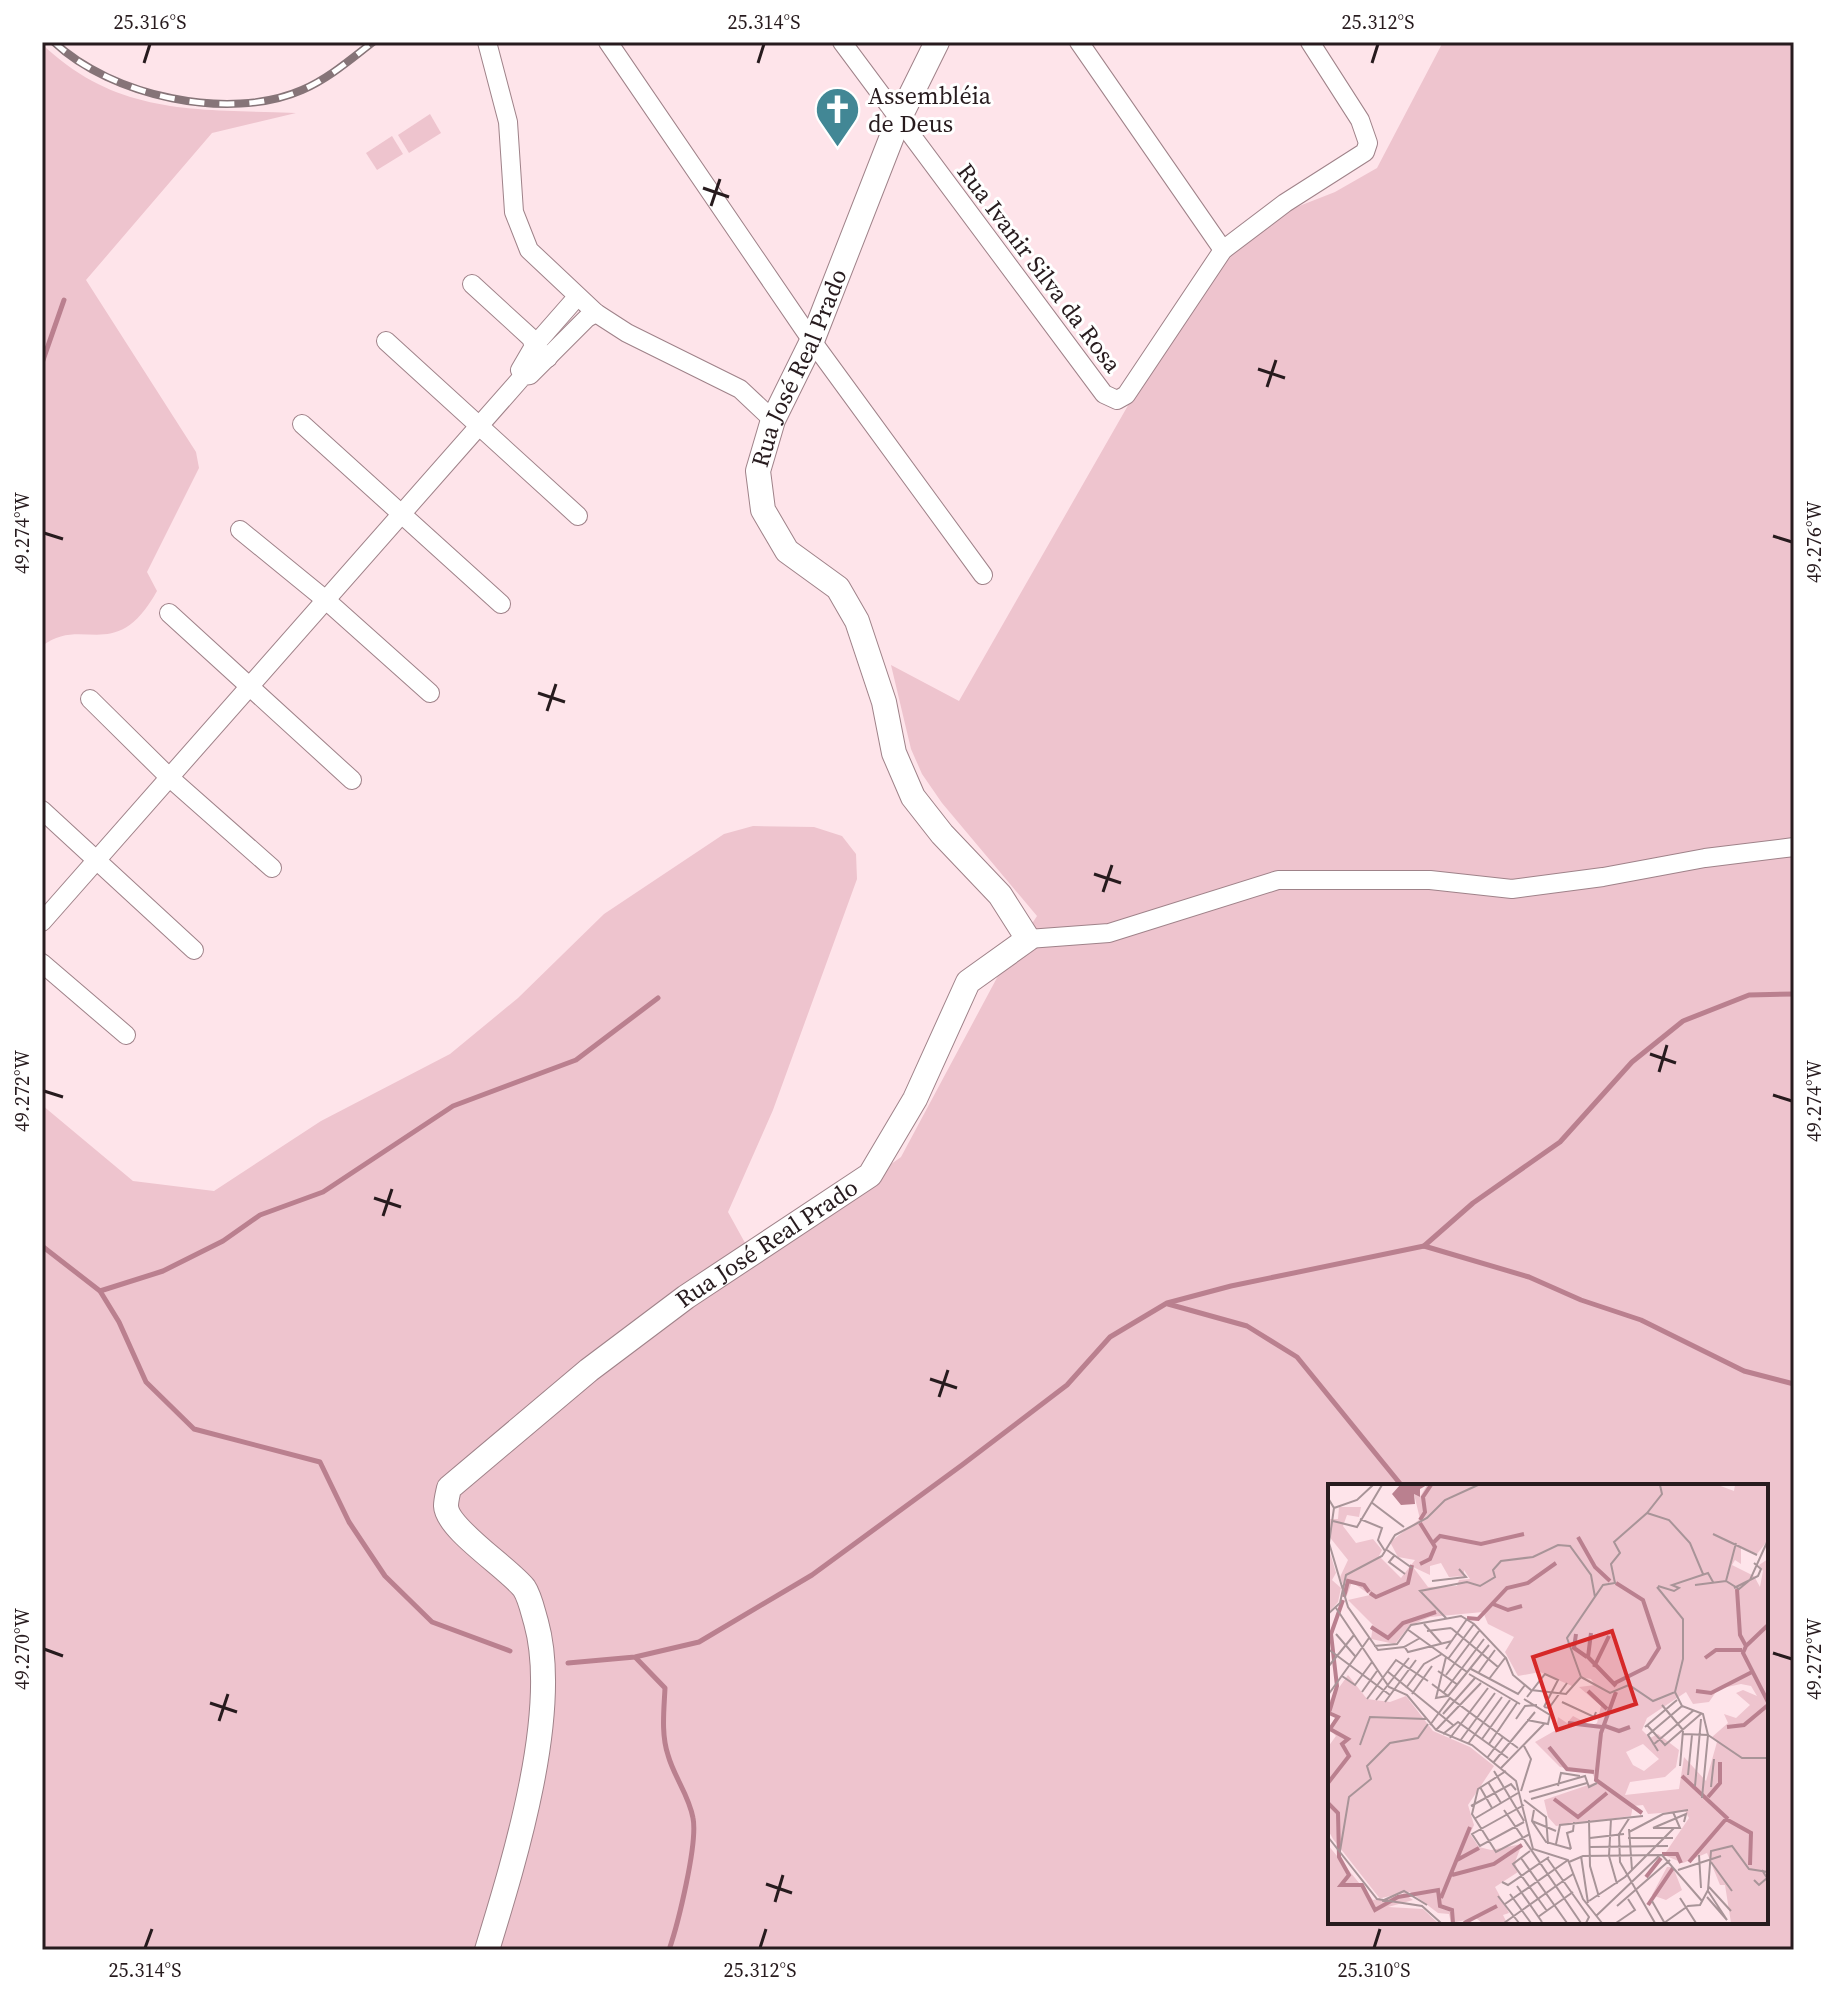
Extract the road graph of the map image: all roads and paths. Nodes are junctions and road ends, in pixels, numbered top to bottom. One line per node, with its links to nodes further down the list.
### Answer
1 (487, 42): 10 (street)
2 (608, 42): 13 (street)
3 (842, 42): 7 (street, Rua Ivanir Silva da Rosa)
4 (937, 42): 7 (street, Rua José Real Prado)
5 (1079, 42): 8 (street)
6 (1310, 42): 8 (street)
7 (898, 121): 8 (street, Rua Ivanir Silva da Rosa); 13 (street, Rua José Real Prado)
8 (1223, 250)
9 (472, 284): 14 (street)
10 (577, 297): 11 (street); 14 (street)
11 (596, 313): 14 (street); 15 (street)
12 (386, 341): 17 (street)
13 (812, 341): 15 (street, Rua José Real Prado); 21 (street)
14 (541, 352): 17 (street)
15 (773, 420): 35 (street, Rua José Real Prado)
16 (302, 424): 18 (street)
17 (479, 426): 18 (street); 19 (street)
18 (403, 514): 22 (street); 23 (street)
19 (578, 516)
20 (240, 530): 22 (street)
21 (983, 575)
22 (327, 601): 25 (street); 26 (street)
23 (501, 604)
24 (169, 613): 25 (street)
25 (251, 687): 28 (street); 29 (street)
26 (430, 693)
27 (90, 699): 28 (street)
28 (170, 778): 32 (street); 33 (street)
29 (352, 780)
30 (42, 810): 32 (street)
31 (1794, 847): 35 (street)
32 (96, 862): 34 (street); 36 (street)
33 (272, 868)
34 (42, 922)
35 (1028, 939): 39 (street, Rua José Real Prado)
36 (194, 950)
37 (42, 963): 38 (street)
38 (126, 1035)
39 (487, 1950)

